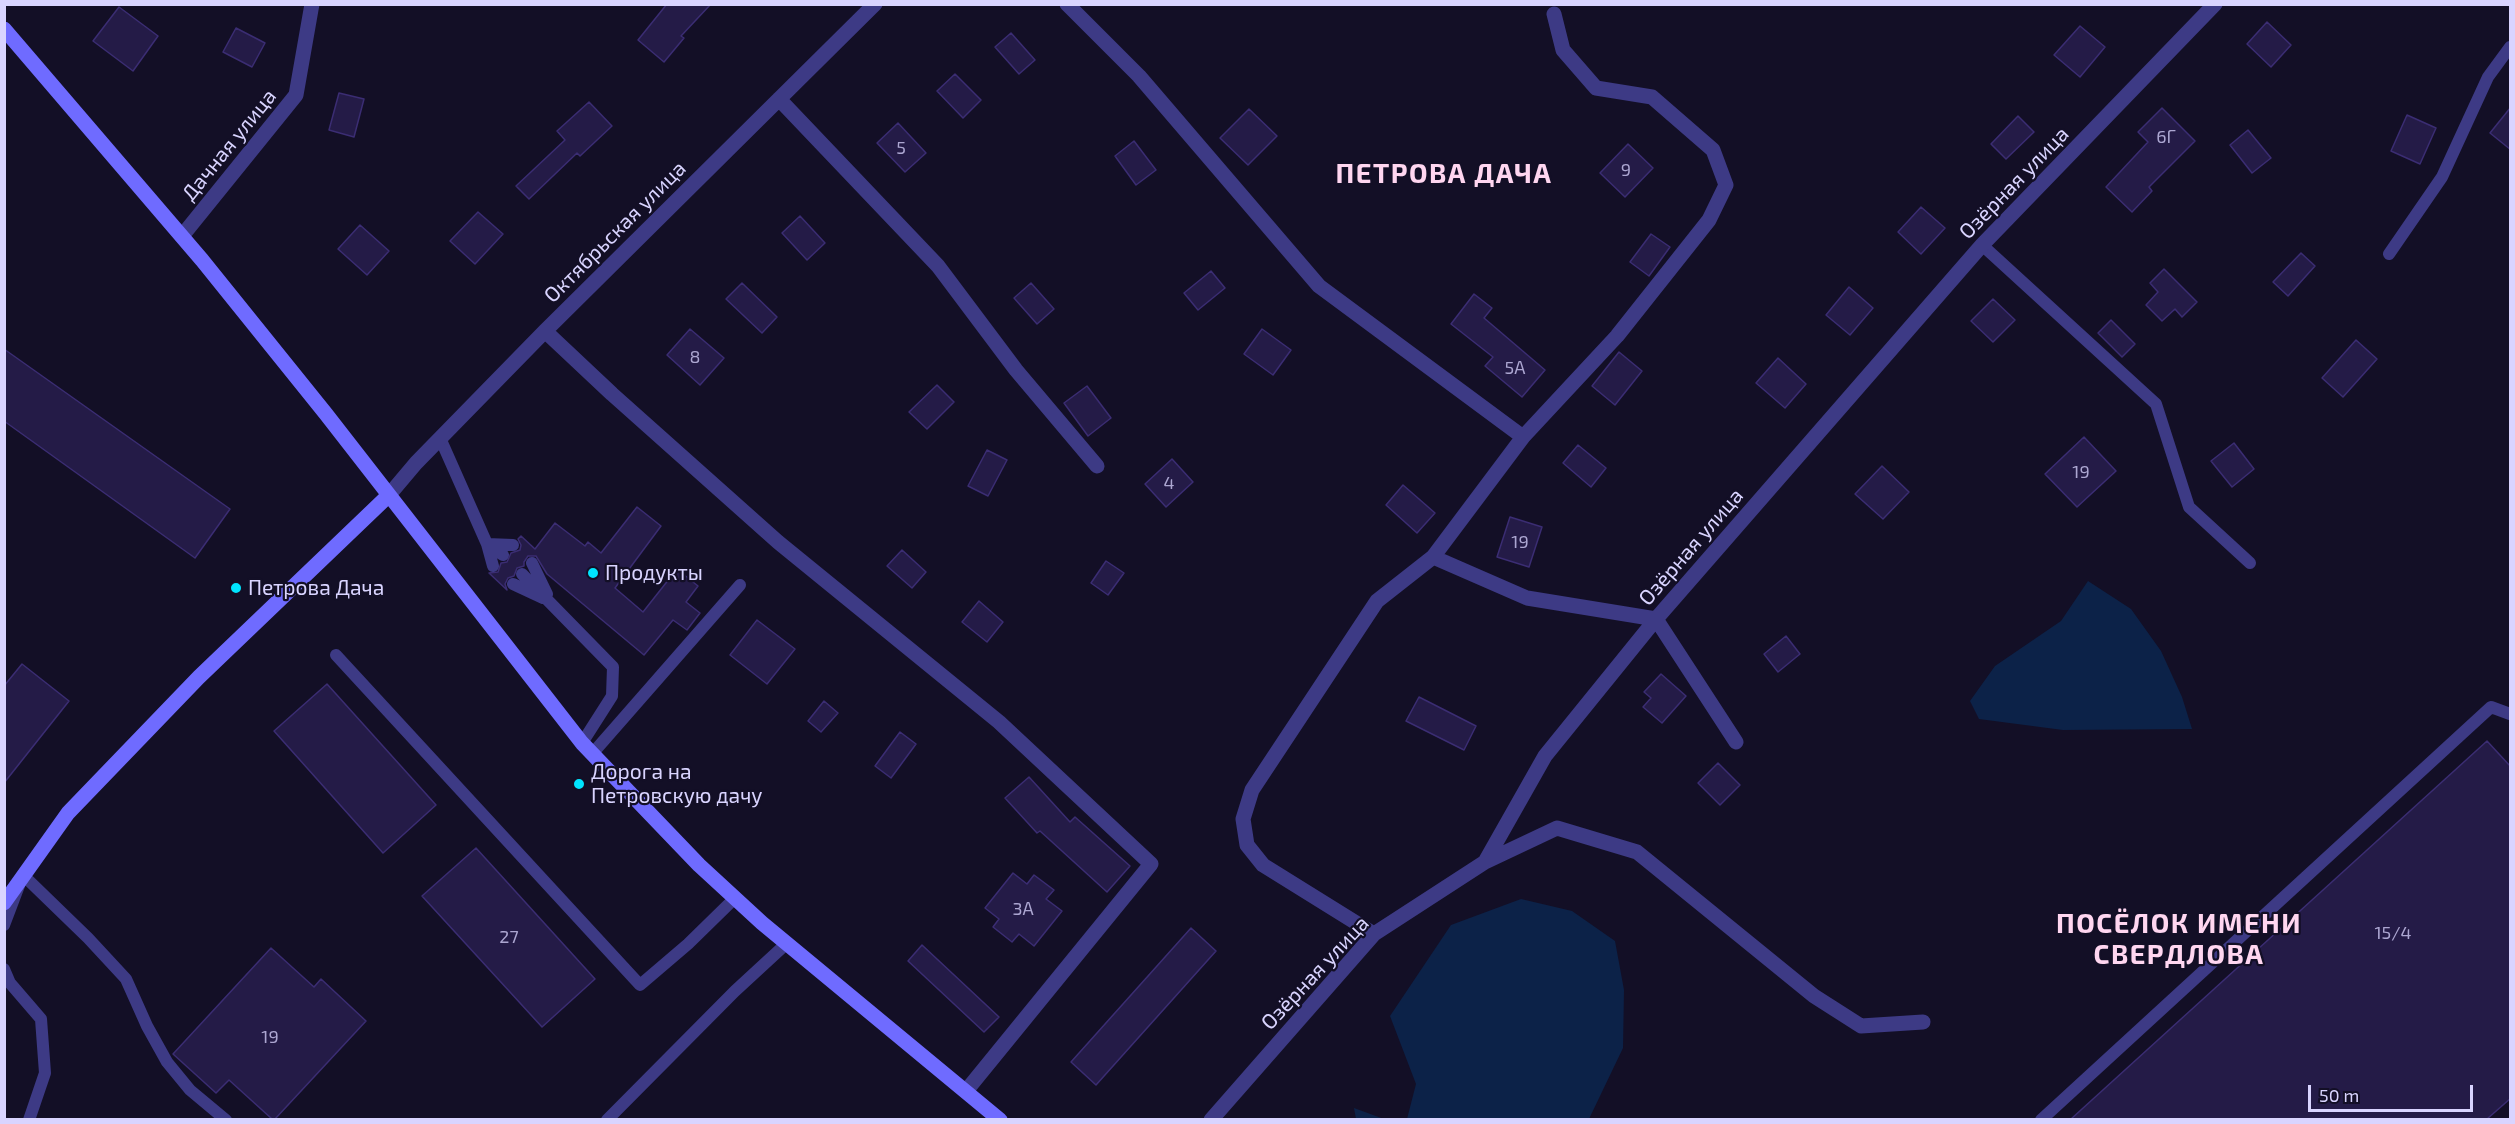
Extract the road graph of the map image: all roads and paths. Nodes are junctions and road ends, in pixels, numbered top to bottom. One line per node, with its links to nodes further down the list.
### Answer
1 (312, 4): 9 (street, Дачная улица)
2 (875, 4): 8 (street, Октябрьская улица)
3 (1067, 4): 13 (street)
4 (2215, 4): 10 (street, Озёрная улица)
5 (1554, 14): 13 (street)
6 (4, 29): 9 (main road)
7 (2511, 47): 11 (lane)
8 (779, 99): 12 (street, Октябрьская улица); 15 (street)
9 (182, 236): 16 (main road)
10 (1982, 245): 22 (lane); 28 (street, Озёрная улица)
11 (2389, 254)
12 (545, 331): 14 (street, Октябрьская улица); 43 (street)
13 (1523, 437): 20 (street)
14 (440, 438): 16 (street, Октябрьская улица); 17 (lane)
15 (1097, 466)
16 (389, 495): 32 (main road); 34 (main road)
17 (487, 544): 18 (lane); 19 (lane); 23 (lane)
18 (513, 545)
19 (503, 555)
20 (1433, 557): 28 (street); 38 (street)
21 (532, 563): 27 (lane)
22 (2250, 563)
23 (493, 566)
24 (522, 574): 27 (lane)
25 (513, 584): 27 (lane)
26 (740, 585): 32 (lane)
27 (552, 603): 32 (lane)
28 (1656, 619): 31 (street); 33 (street, Озёрная улица)
29 (336, 656): 35 (lane)
30 (2511, 714): 49 (lane)
31 (1736, 742)
32 (587, 748): 35 (main road)
33 (1485, 862): 38 (street, Озёрная улица); 42 (street)
34 (23, 876): 36 (main road); 37 (lane); 45 (lane)
35 (735, 898): 39 (main road)
36 (4, 903)
37 (4, 925)
38 (1374, 934): 48 (street, Озёрная улица)
39 (786, 944): 43 (main road); 46 (lane)
40 (4, 969): 41 (lane)
41 (7, 983): 44 (lane)
42 (1923, 1022)
43 (966, 1091): 47 (main road)
44 (29, 1119)
45 (226, 1119)
46 (607, 1119)
47 (1000, 1119)
48 (1211, 1119)
49 (2041, 1119)

